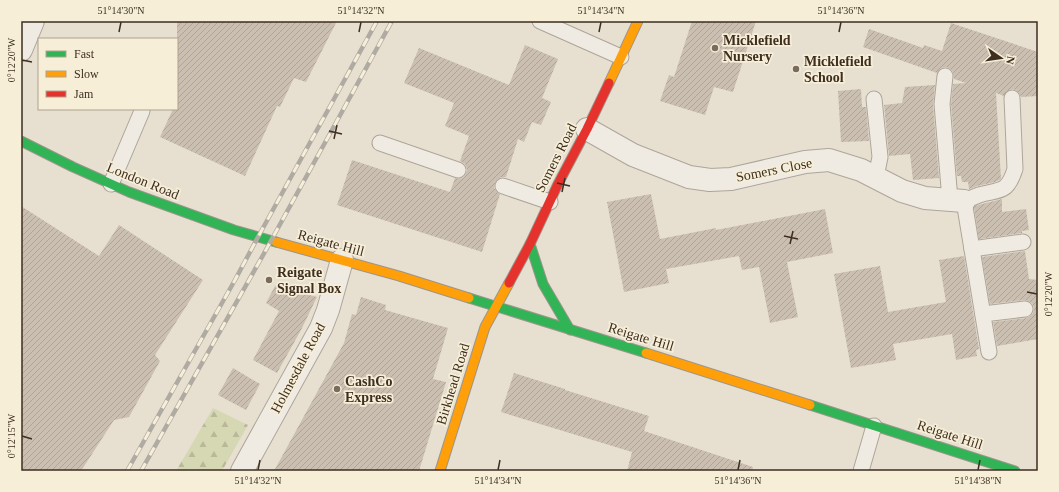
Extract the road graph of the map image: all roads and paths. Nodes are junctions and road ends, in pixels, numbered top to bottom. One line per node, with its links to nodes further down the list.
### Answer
1 (33, 21): 4 (street)
2 (540, 21): 5 (lane)
3 (638, 21): 5 (main road, Somers Road)
4 (21, 50)
5 (621, 57): 10 (main road, Somers Road)
6 (945, 76): 17 (lane)
7 (1012, 98): 17 (lane)
8 (874, 99): 14 (lane)
9 (142, 111): 15 (lane)
10 (587, 129): 14 (street, Somers Close); 18 (main road, Somers Road)
11 (21, 141): 15 (main road, London Road)
12 (380, 143): 13 (lane)
13 (458, 170)
14 (876, 177): 17 (street, Somers Close)
15 (111, 184): 19 (main road, London Road)
16 (503, 186): 18 (lane)
17 (957, 201): 22 (lane)
18 (550, 202): 21 (main road, Somers Road)
19 (258, 237): 23 (main road, Reigate Hill)
20 (1023, 242): 22 (lane)
21 (530, 244): 24 (main road, Somers Road); 27 (main road)
22 (972, 249): 26 (lane)
23 (342, 260): 24 (main road, Reigate Hill); 30 (street, Holmesdale Road)
24 (496, 307): 27 (main road, Reigate Hill); 31 (main road, Birkhead Road)
25 (1025, 309): 26 (lane)
26 (983, 314): 28 (lane)
27 (570, 330): 29 (main road, Reigate Hill)
28 (989, 352)
29 (874, 426): 32 (lane); 33 (main road, Reigate Hill)
30 (242, 471)
31 (440, 471)
32 (861, 471)
33 (1015, 471)

